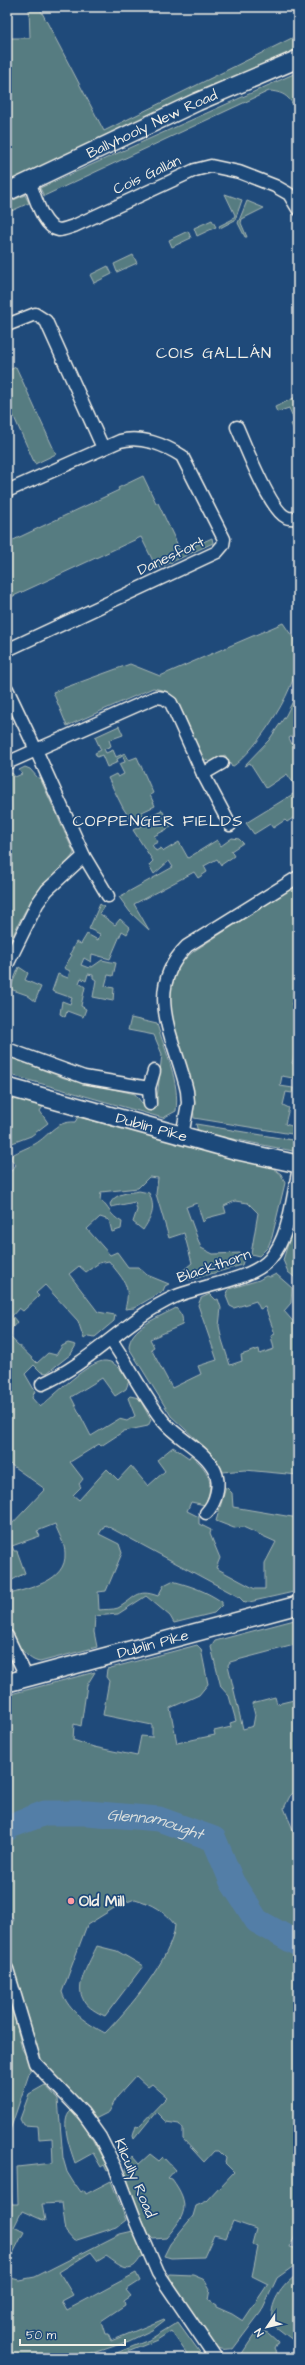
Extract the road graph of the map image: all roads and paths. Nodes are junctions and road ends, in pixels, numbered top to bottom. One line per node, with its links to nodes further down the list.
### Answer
1 (298, 59): 2 (street, Ballyhooly New Road)
2 (29, 181): 3 (street, Ballyhooly New Road); 4 (street, Cois Gallán)
3 (7, 192)
4 (298, 209)
5 (7, 325): 7 (street)
6 (237, 427): 9 (street)
7 (103, 448): 8 (street, Danesfort); 10 (street, Danesfort)
8 (7, 491)
9 (298, 518)
10 (7, 650)
11 (7, 689): 12 (street)
12 (36, 750): 13 (street); 15 (street); 17 (street)
13 (7, 763)
14 (222, 763): 15 (street)
15 (203, 774): 16 (street)
16 (230, 825)
17 (84, 856): 19 (street); 20 (street)
18 (298, 877): 26 (street)
19 (108, 896)
20 (7, 965)
21 (7, 1049): 24 (street)
22 (154, 1071): 24 (street)
23 (7, 1086): 26 (street, Dublin Pike)
24 (150, 1088): 25 (street)
25 (150, 1104)
26 (182, 1136): 27 (street, Dublin Pike)
27 (298, 1164)
28 (298, 1173): 29 (street, Blackthorn)
29 (111, 1340): 30 (street, Blackthorn); 31 (street)
30 (42, 1384)
31 (206, 1513)
32 (298, 1605): 34 (street, Dublin Pike)
33 (7, 1636): 34 (street)
34 (27, 1678): 35 (street, Dublin Pike)
35 (7, 1683)
36 (7, 1969): 37 (street, Kilcully Road)
37 (216, 2358)

